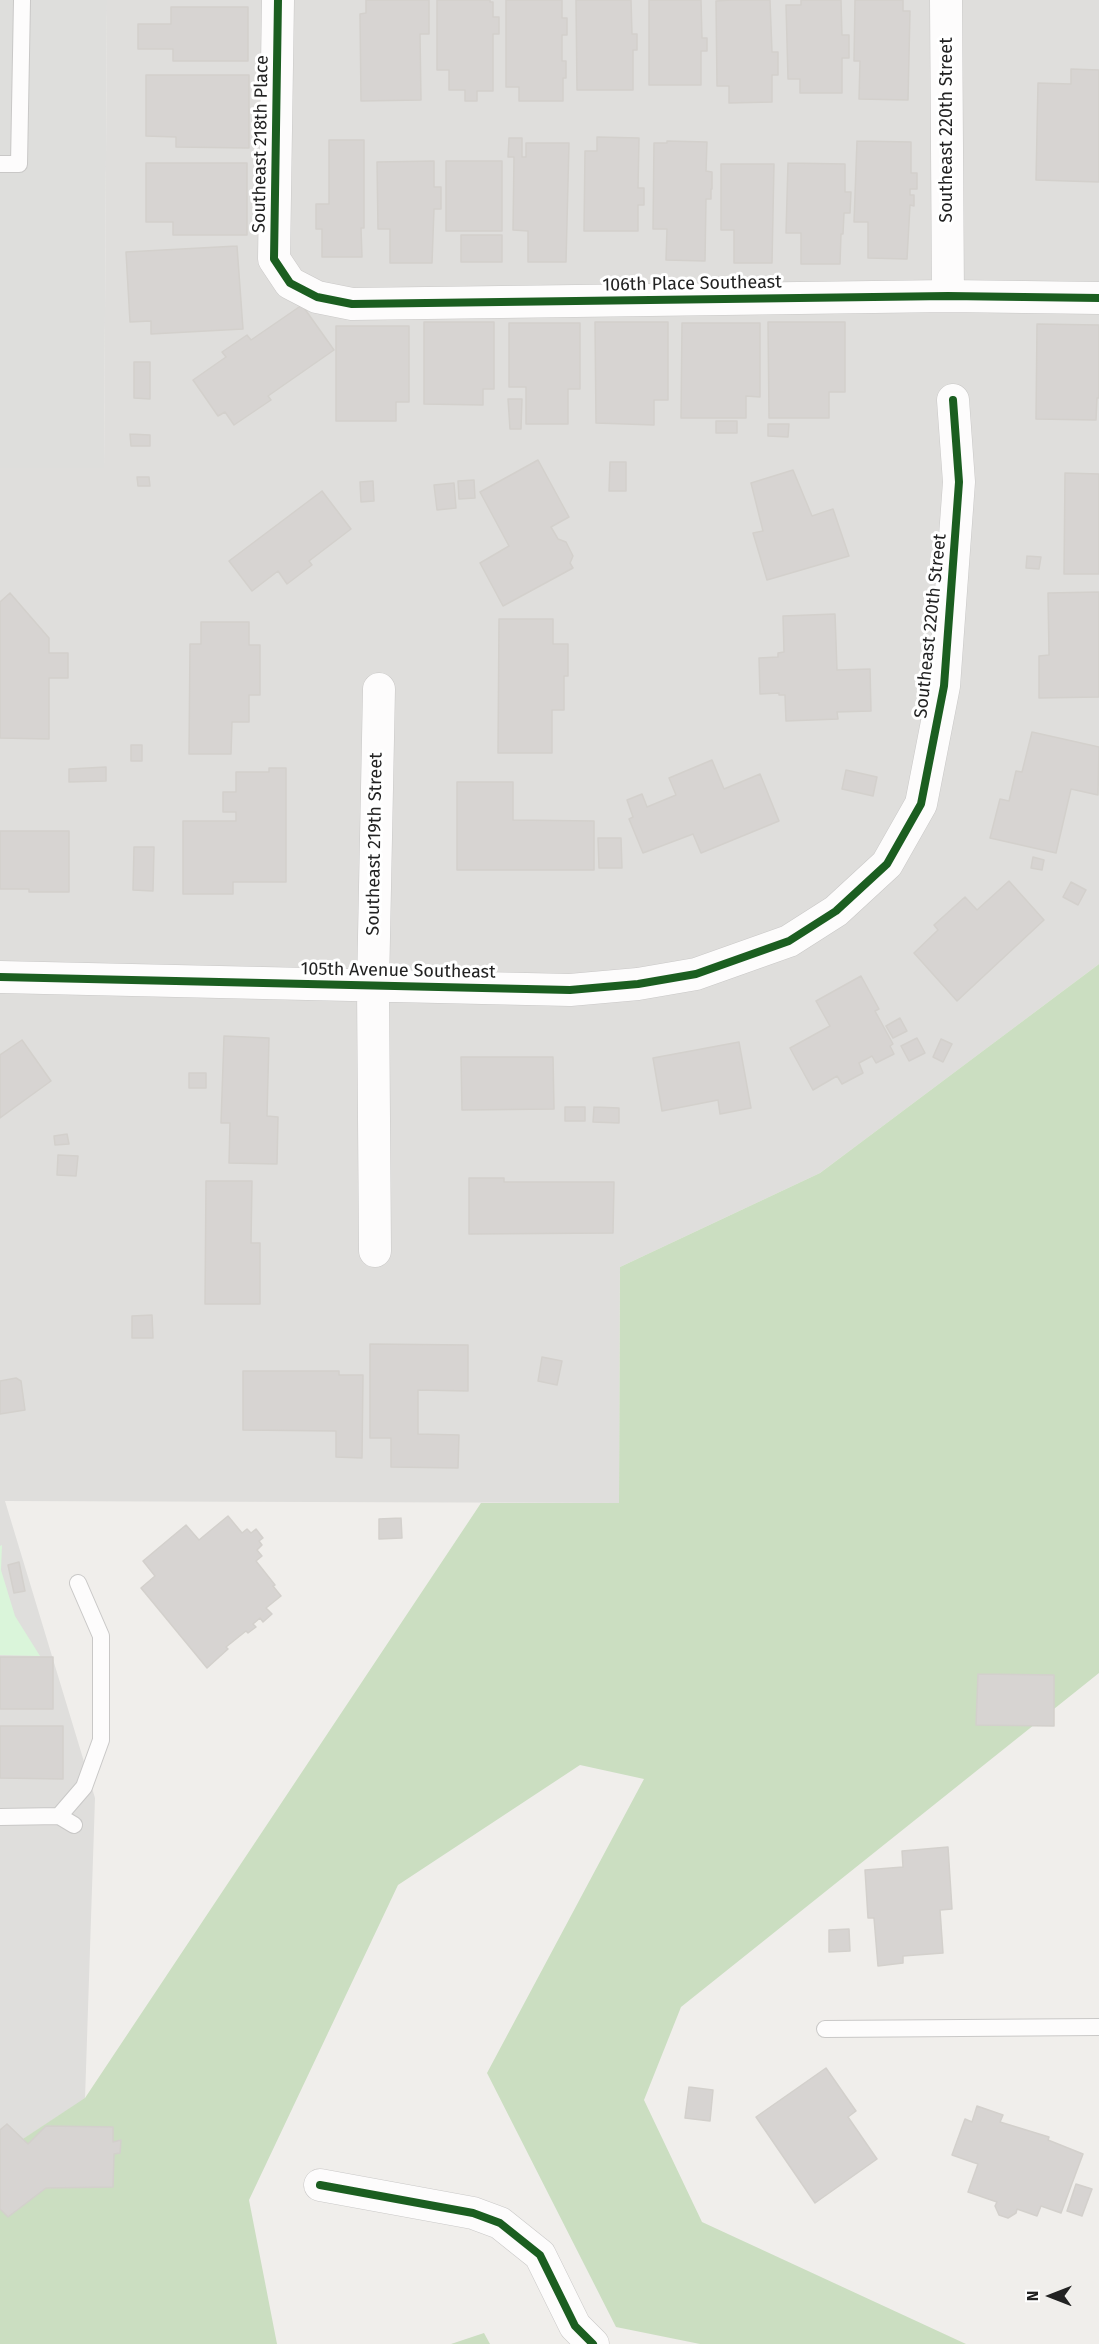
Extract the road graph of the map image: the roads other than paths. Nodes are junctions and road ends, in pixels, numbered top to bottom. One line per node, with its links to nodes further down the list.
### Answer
1 (22, 0): 4 (lane)
2 (278, 0): 5 (street, Southeast 218th Place)
3 (946, 0): 6 (street, Southeast 220th Street)
4 (0, 164)
5 (290, 283): 6 (street, 106th Place Southeast)
6 (948, 296): 7 (street, 106th Place Southeast)
7 (1099, 298)
8 (953, 399): 10 (street, Southeast 220th Street)
9 (379, 688): 12 (street, Southeast 219th Street)
10 (789, 941): 12 (street, 105th Avenue Southeast)
11 (0, 977): 12 (street, 105th Avenue Southeast)
12 (373, 986): 13 (street, Southeast 219th Street)
13 (375, 1251)
14 (78, 1583): 15 (lane)
15 (58, 1816): 16 (lane); 17 (lane)
16 (0, 1817)
17 (74, 1825)
18 (1099, 2027): 19 (lane)
19 (825, 2029)
20 (320, 2185): 21 (street)
21 (593, 2344)

